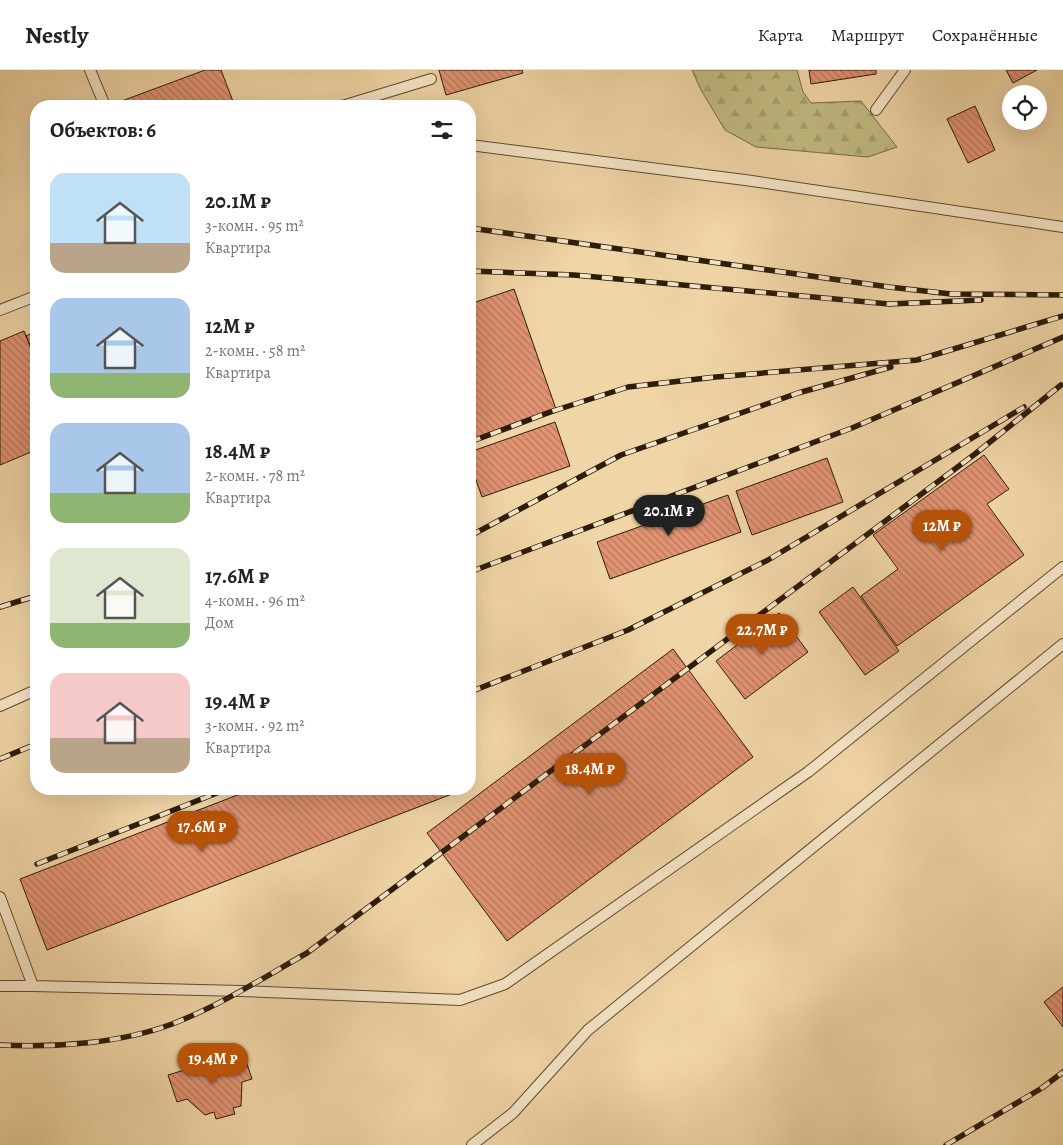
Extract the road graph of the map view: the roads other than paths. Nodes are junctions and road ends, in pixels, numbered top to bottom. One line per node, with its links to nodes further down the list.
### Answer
1 (90, 70): 4 (lane)
2 (905, 70): 6 (lane)
3 (431, 80): 5 (lane)
4 (102, 100)
5 (363, 100)
6 (876, 110)
7 (476, 146): 8 (lane)
8 (1063, 227)
9 (30, 298): 10 (lane)
10 (0, 310)
11 (1063, 567): 17 (lane)
12 (1063, 644): 18 (lane)
13 (30, 693): 14 (lane)
14 (0, 706)
15 (0, 897): 17 (lane)
16 (0, 986): 17 (lane)
17 (33, 986)
18 (472, 1145)

